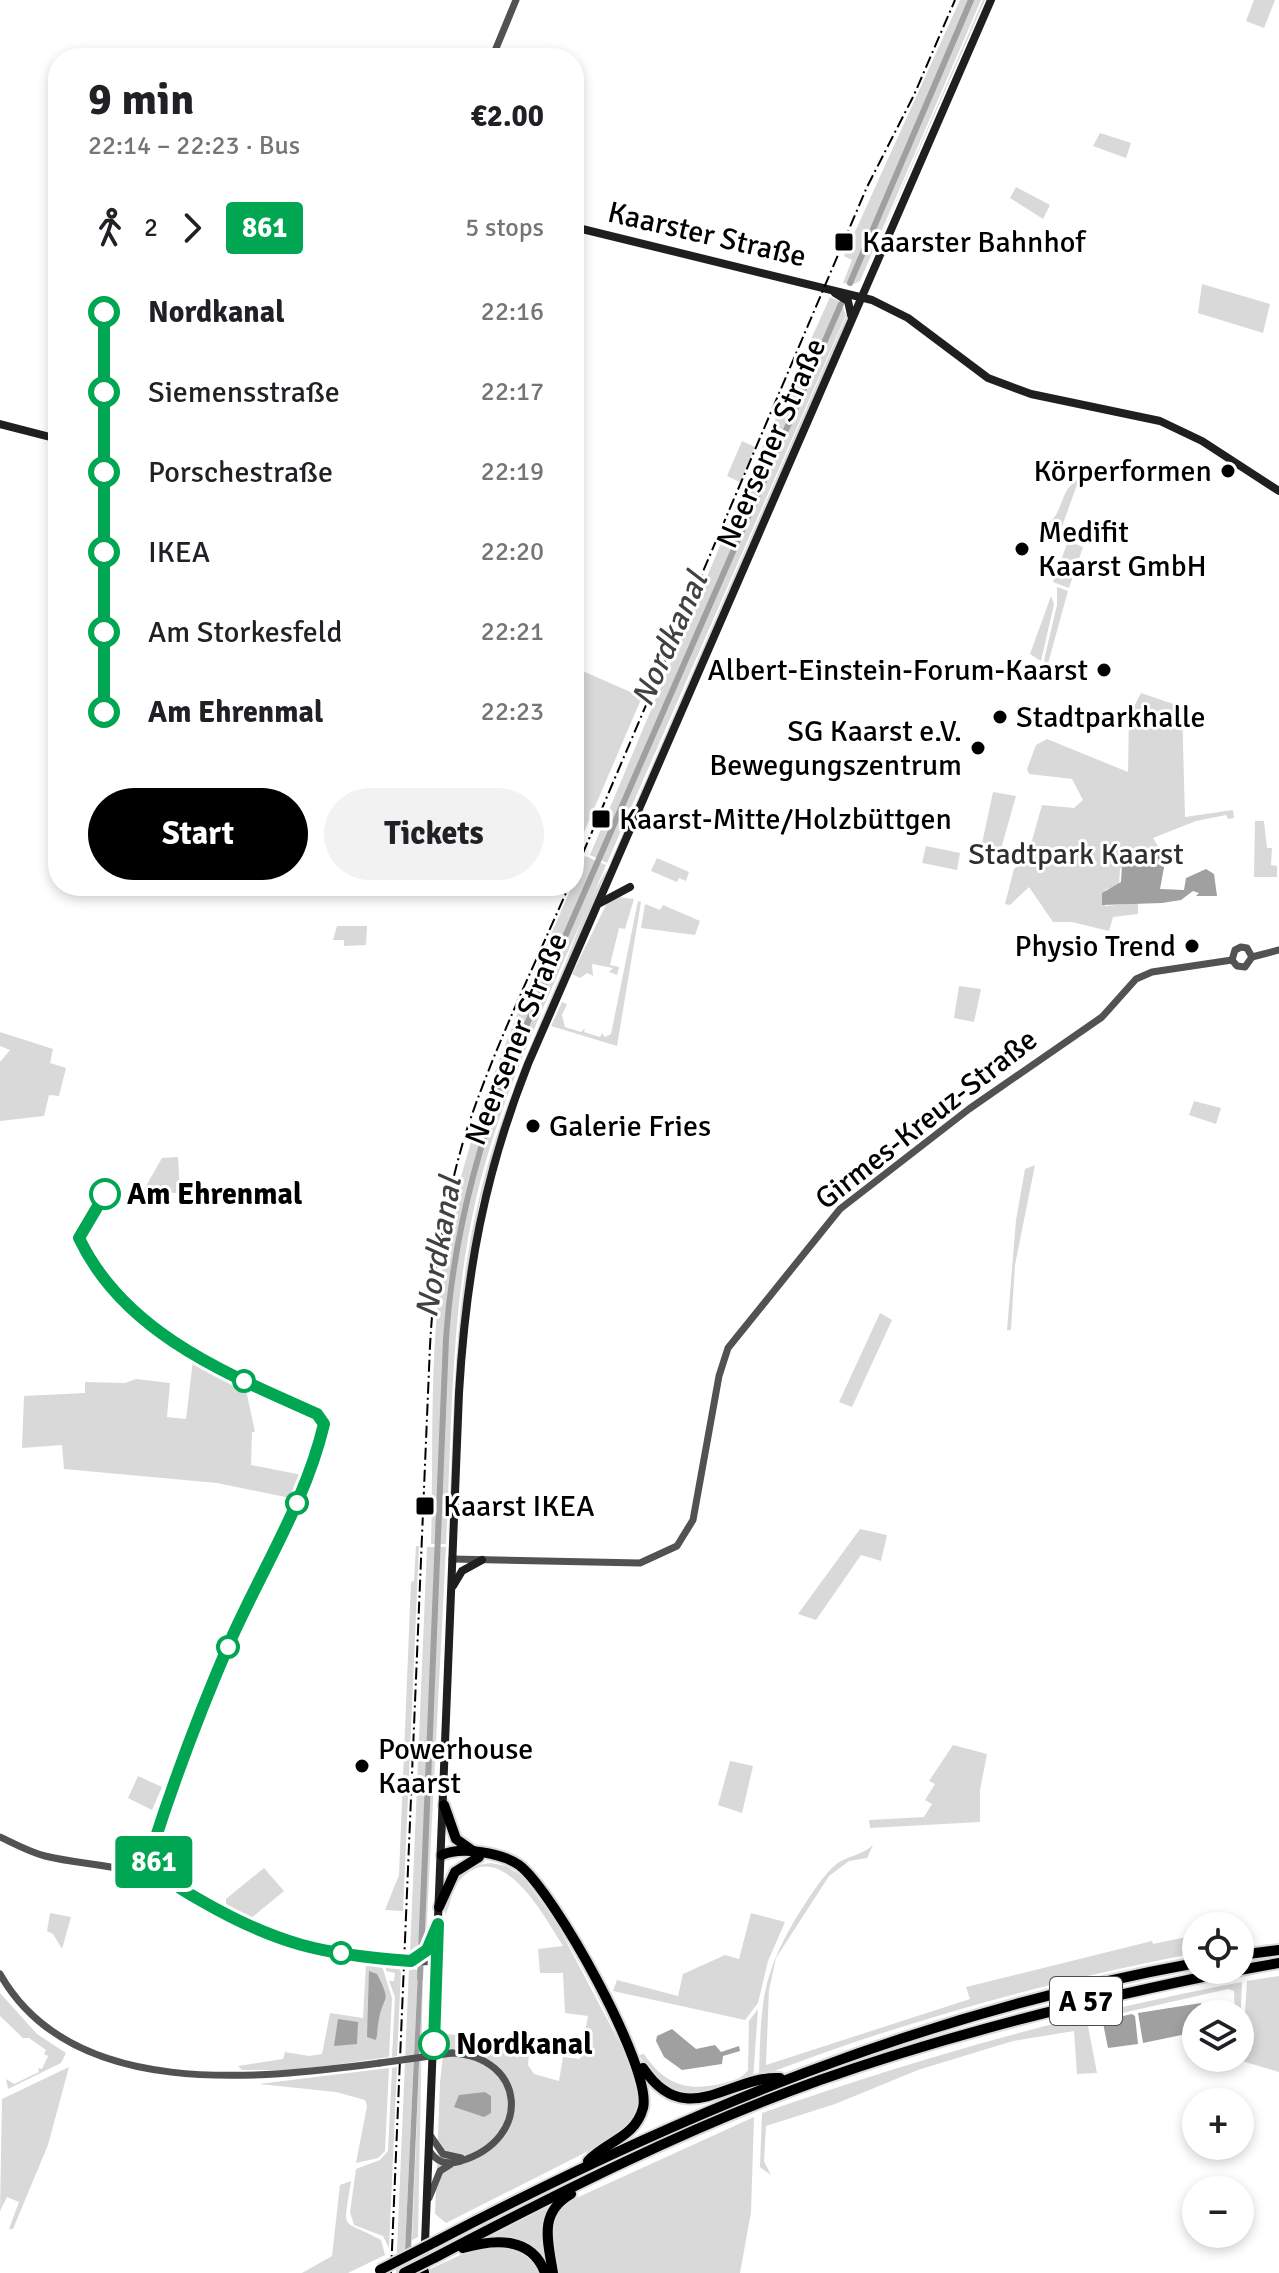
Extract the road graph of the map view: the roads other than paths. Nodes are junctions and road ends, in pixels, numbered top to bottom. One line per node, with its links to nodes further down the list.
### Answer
1 (516, 0): 3 (street)
2 (991, 0): 5 (main road, Neersener Straße)
3 (496, 48)
4 (584, 229): 5 (main road, Kaarster Straße)
5 (849, 296): 6 (main road, Neersener Straße); 6 (main road); 9 (main road, Kaarster Straße)
6 (851, 320): 11 (main road, Neersener Straße)
7 (0, 424): 8 (main road)
8 (48, 436)
9 (1279, 491)
10 (630, 887): 11 (main road)
11 (596, 906): 15 (main road, Neersener Straße)
12 (1279, 950): 13 (street)
13 (1252, 957): 14 (street); 14 (street)
14 (1232, 960): 16 (street, Girmes-Kreuz-Straße)
15 (452, 1559): 16 (street, Girmes-Kreuz-Straße); 17 (main road, Neersener Straße)
16 (482, 1560): 17 (main road)
17 (451, 1591): 18 (main road, Neersener Straße)
18 (444, 1805): 20 (main road, Neersener Straße); 21 (highway)
19 (2, 1840): 22 (street)
20 (442, 1855): 21 (highway); 24 (main road, Neersener Straße)
21 (479, 1855): 24 (highway); 37 (highway)
22 (117, 1868): 23 (street); 23 (street)
23 (186, 1892): 28 (street)
24 (439, 1907): 25 (main road, Neersener Straße)
25 (438, 1924): 28 (street); 29 (main road, Neersener Straße)
26 (1279, 1950): 27 (highway)
27 (1254, 1953)
28 (411, 1961): 30 (street)
29 (437, 1961): 30 (street); 35 (main road, Neersener Straße)
30 (427, 1962): 35 (street)
31 (1279, 1963): 33 (highway, A 57)
32 (1182, 1966): 38 (highway, A 57)
33 (1254, 1967)
34 (0, 1974): 42 (street, bridge)
35 (436, 1979): 40 (main road, Neersener Straße)
36 (1182, 1981): 39 (highway, A 57)
37 (635, 2057): 38 (highway); 44 (highway)
38 (748, 2088): 44 (highway)
39 (708, 2125): 46 (highway, A 57); 51 (highway)
40 (430, 2135): 41 (main road, Neersener Straße); 42 (street)
41 (429, 2150): 43 (street); 45 (main road, Neersener Straße)
42 (467, 2159): 43 (street)
43 (453, 2163): 45 (street)
44 (585, 2165): 47 (highway, bridge)
45 (427, 2209): 49 (main road, Neersener Straße)
46 (434, 2258): 48 (highway, A 57, bridge); 50 (highway)
47 (377, 2271)
48 (404, 2273)
49 (424, 2273)
50 (545, 2273)
51 (553, 2273)

